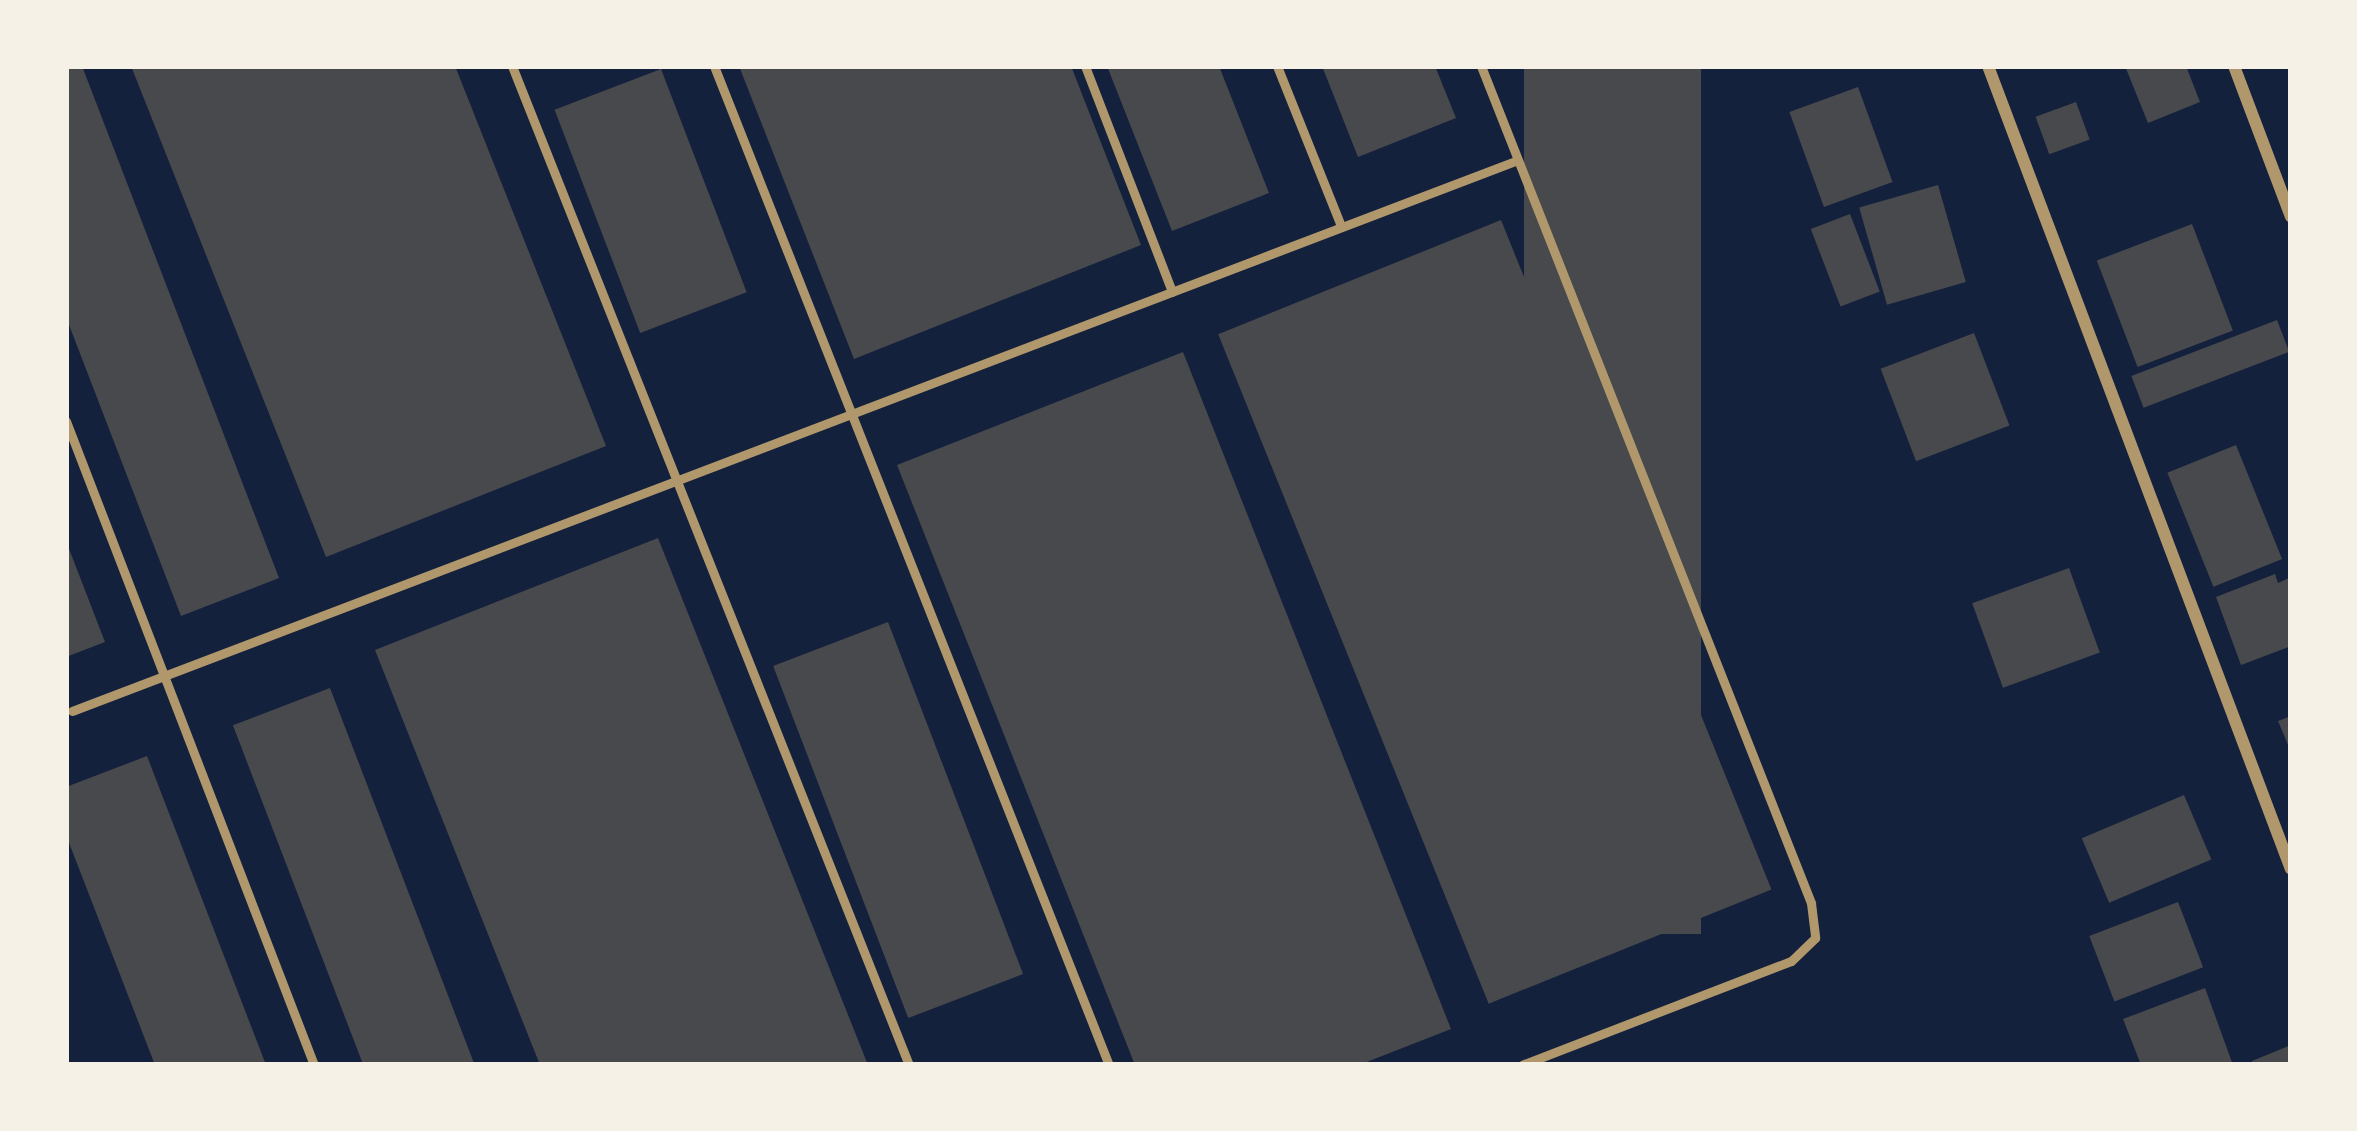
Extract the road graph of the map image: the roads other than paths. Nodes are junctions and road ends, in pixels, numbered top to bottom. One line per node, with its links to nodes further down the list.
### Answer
1 (512, 66): 14 (lane)
2 (714, 66): 12 (lane)
3 (1085, 66): 11 (lane)
4 (1276, 66): 10 (lane)
5 (1481, 66): 8 (lane)
6 (1988, 66): 17 (street)
7 (2234, 66): 9 (street)
8 (1518, 160): 10 (lane); 21 (lane)
9 (2291, 217)
10 (1340, 226): 11 (lane)
11 (1172, 292): 12 (lane)
12 (851, 415): 14 (lane); 20 (lane)
13 (66, 421): 15 (lane)
14 (675, 482): 15 (lane); 19 (lane)
15 (164, 676): 16 (lane); 18 (lane)
16 (73, 711)
17 (2291, 869)
18 (314, 1065)
19 (909, 1065)
20 (1108, 1065)
21 (1522, 1065)

